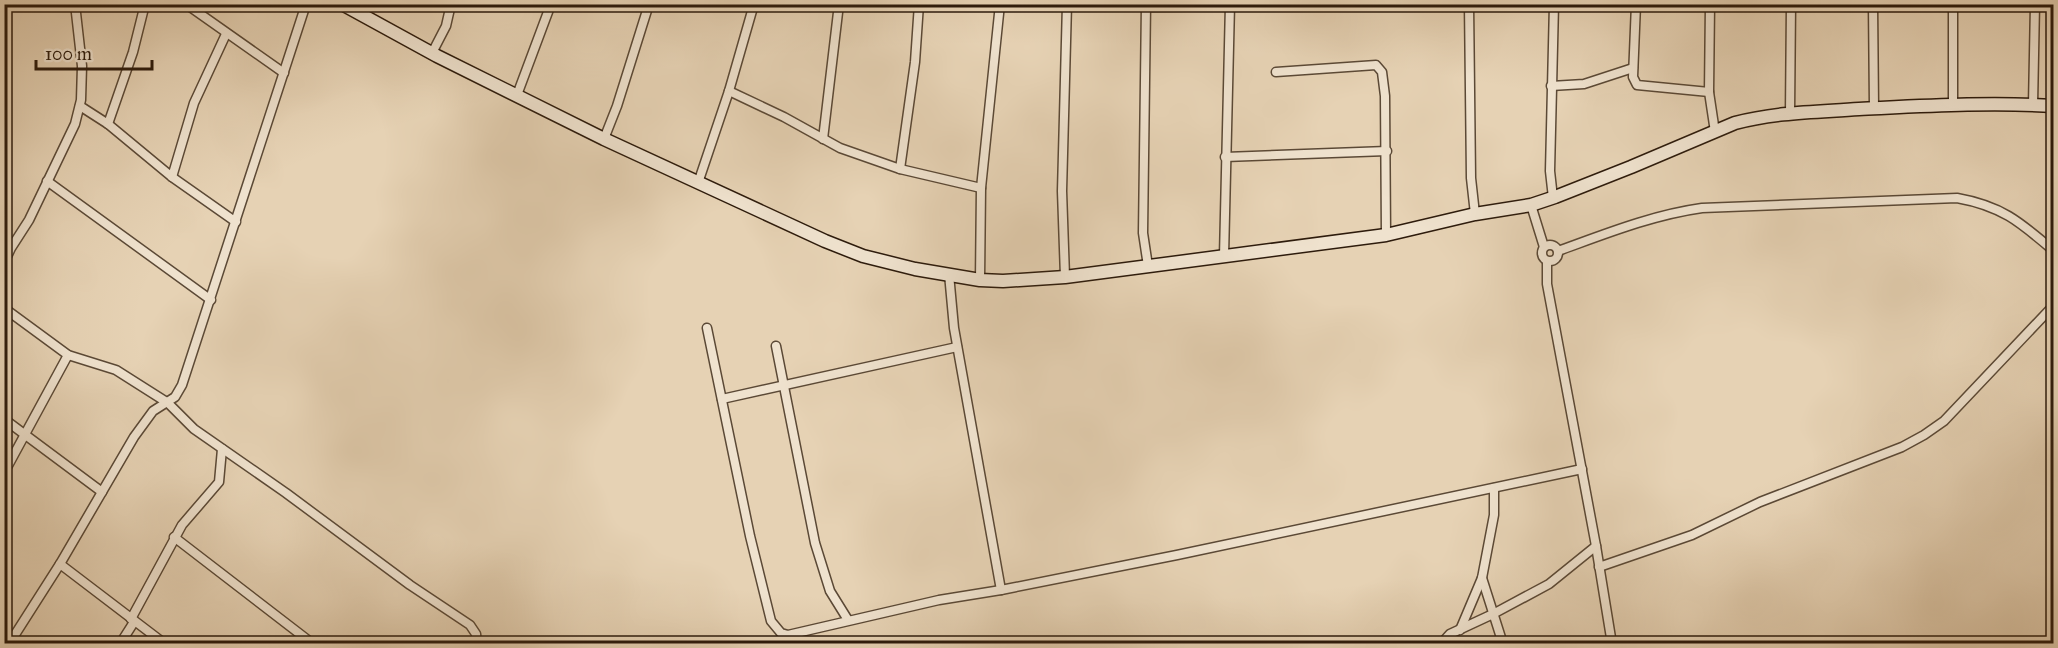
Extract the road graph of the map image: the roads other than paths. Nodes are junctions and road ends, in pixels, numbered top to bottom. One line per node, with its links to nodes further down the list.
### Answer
1 (75, 4): 38 (street)
2 (145, 4): 42 (street)
3 (186, 4): 27 (street)
4 (306, 4): 31 (street)
5 (451, 4): 28 (street)
6 (551, 4): 35 (street)
7 (649, 4): 44 (street)
8 (754, 4): 33 (street)
9 (839, 4): 45 (street)
10 (919, 4): 48 (street)
11 (1000, 4): 52 (street)
12 (1066, 4): 66 (street)
13 (1406, 4): 23 (street)
14 (1469, 4): 55 (street)
15 (1554, 4): 32 (street)
16 (1636, 4): 29 (street)
17 (1710, 4): 34 (street)
18 (1791, 4): 41 (street)
19 (1873, 4): 40 (street)
20 (1953, 4): 36 (street)
21 (2035, 4): 37 (street)
22 (1312, 5): 23 (street); 26 (street)
23 (1392, 5)
24 (350, 6): 28 (street)
25 (1146, 6): 26 (street); 64 (street)
26 (1230, 6): 47 (street)
27 (226, 34): 31 (street); 49 (street)
28 (432, 53): 35 (street)
29 (1633, 68): 32 (street); 34 (street)
30 (1276, 72): 46 (street)
31 (285, 73): 56 (street)
32 (1551, 86): 53 (street)
33 (729, 91): 45 (street); 51 (street)
34 (1708, 92): 43 (street)
35 (517, 95): 44 (street)
36 (1953, 105): 37 (street); 40 (street)
37 (2033, 105): 39 (street)
38 (80, 106): 42 (street); 50 (street)
39 (2054, 106)
40 (1874, 108): 41 (street)
41 (1790, 113): 43 (street)
42 (108, 124): 49 (street)
43 (1715, 132): 53 (street)
44 (604, 139): 51 (street)
45 (823, 139): 48 (street)
46 (1387, 151): 47 (street); 57 (street)
47 (1225, 157): 61 (street)
48 (900, 169): 52 (street)
49 (172, 177): 56 (street)
50 (46, 181): 63 (street); 68 (street)
51 (698, 183): 65 (street)
52 (981, 188): 67 (street)
53 (1553, 198): 54 (street)
54 (1531, 205): 55 (street); 58 (street)
55 (1475, 214): 57 (street)
56 (236, 222): 68 (street)
57 (1386, 235): 61 (street)
58 (1544, 247): 59 (street); 62 (street)
59 (1558, 251): 60 (street); 62 (street)
60 (2054, 251)
61 (1224, 256): 64 (street)
62 (1547, 261): 81 (street)
63 (4, 263)
64 (1148, 266): 66 (street)
65 (949, 274): 67 (street); 73 (street)
66 (1065, 277): 67 (street)
67 (980, 280)
68 (211, 300): 77 (street)
69 (2054, 305): 88 (street)
70 (4, 308): 74 (street)
71 (707, 328): 76 (street)
72 (776, 346): 75 (street)
73 (957, 348): 75 (street); 90 (street)
74 (69, 355): 77 (street); 79 (street)
75 (783, 386): 76 (street); 93 (street)
76 (722, 399): 93 (street)
77 (168, 403): 80 (street); 84 (street)
78 (4, 419): 79 (street)
79 (25, 435): 82 (street); 84 (street)
80 (222, 449): 85 (street); 99 (street)
81 (1581, 469): 83 (street); 86 (street)
82 (4, 473)
83 (1494, 488): 89 (street); 90 (street)
84 (102, 492): 87 (street)
85 (174, 537): 92 (street); 98 (street)
86 (1596, 546): 88 (street); 91 (street)
87 (60, 564): 92 (street); 95 (street)
88 (1599, 567): 102 (street)
89 (1482, 578): 91 (street); 94 (street)
90 (1001, 590): 93 (street)
91 (1493, 614): 94 (street); 101 (street)
92 (133, 620): 96 (street); 97 (street)
93 (848, 620)
94 (1460, 630): 100 (street)
95 (9, 644)
96 (120, 644)
97 (165, 644)
98 (313, 644)
99 (477, 644)
100 (1441, 644)
101 (1503, 644)
102 (1612, 644)

